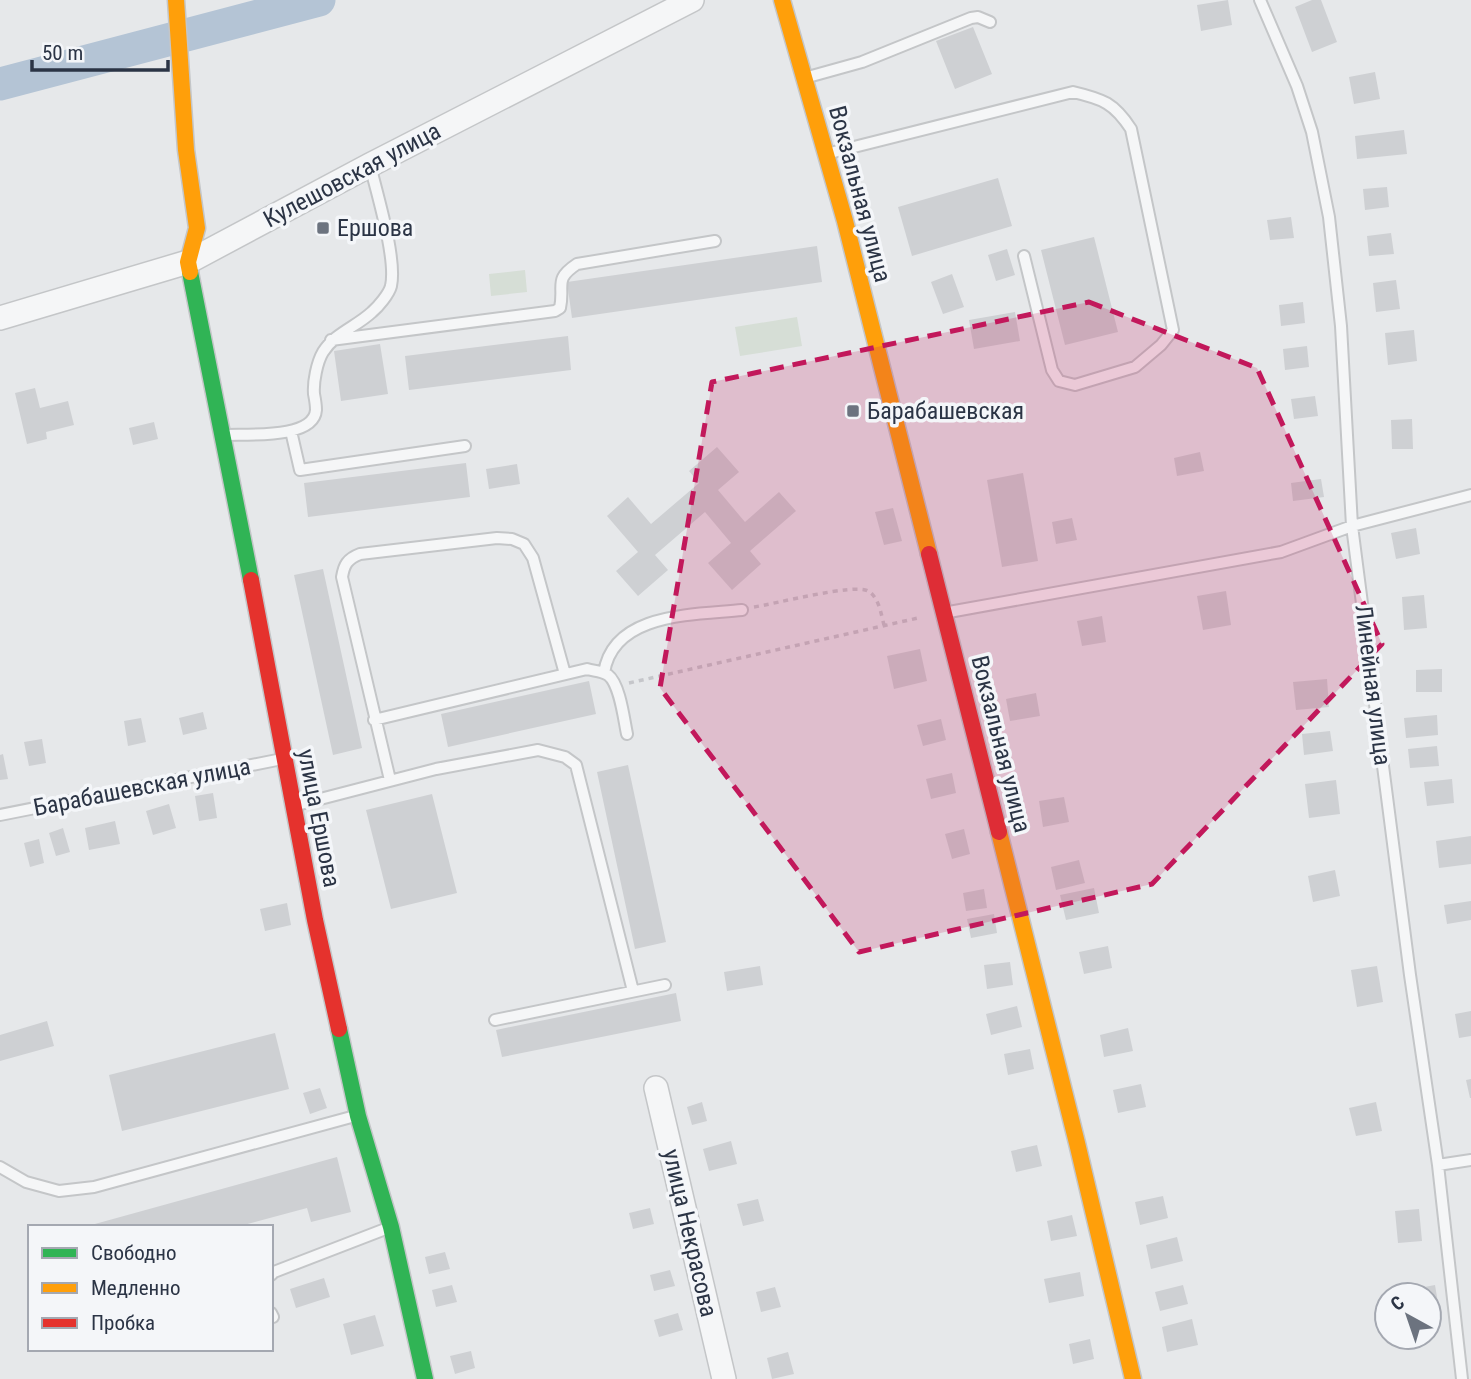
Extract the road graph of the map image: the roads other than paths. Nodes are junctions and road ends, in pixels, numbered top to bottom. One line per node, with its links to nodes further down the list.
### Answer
1 (176, 0): 11 (main road)
2 (692, 0): 8 (street, Кулешовская улица)
3 (782, 0): 6 (main road, Вокзальная улица)
4 (1260, 0): 18 (lane, Линейная улица)
5 (990, 22): 6 (lane)
6 (805, 78): 7 (main road, Вокзальная улица)
7 (827, 153): 10 (lane); 20 (main road, Вокзальная улица)
8 (370, 165): 11 (street, Кулешовская улица); 13 (lane)
9 (715, 241): 13 (lane)
10 (1024, 256)
11 (188, 262): 12 (street, Кулешовская улица); 15 (main road, улица Ершова)
12 (0, 318)
13 (331, 340): 14 (lane)
14 (291, 431): 15 (lane); 16 (lane)
15 (223, 435): 25 (main road, улица Ершова)
16 (465, 446)
17 (1471, 495): 18 (lane)
18 (1353, 526): 20 (lane); 35 (lane, Линейная улица)
19 (742, 610): 21 (lane)
20 (944, 612): 41 (main road, Вокзальная улица)
21 (604, 673): 22 (lane); 24 (lane)
22 (565, 674): 23 (lane); 23 (lane)
23 (374, 720): 26 (lane)
24 (627, 734)
25 (284, 758): 27 (main road, улица Ершова); 28 (lane, Барабашевская улица)
26 (390, 780): 27 (lane); 30 (lane)
27 (294, 805): 33 (main road, улица Ершова)
28 (0, 815)
29 (665, 985): 30 (lane)
30 (633, 991): 31 (lane)
31 (495, 1020)
32 (656, 1088): 40 (street, улица Некрасова)
33 (358, 1116): 36 (lane); 37 (main road, улица Ершова)
34 (1471, 1160): 35 (lane)
35 (1438, 1165): 42 (lane, Линейная улица)
36 (0, 1167)
37 (391, 1227): 38 (lane); 39 (main road, улица Ершова)
38 (273, 1273)
39 (425, 1379)
40 (724, 1379)
41 (1133, 1379)
42 (1462, 1379)

